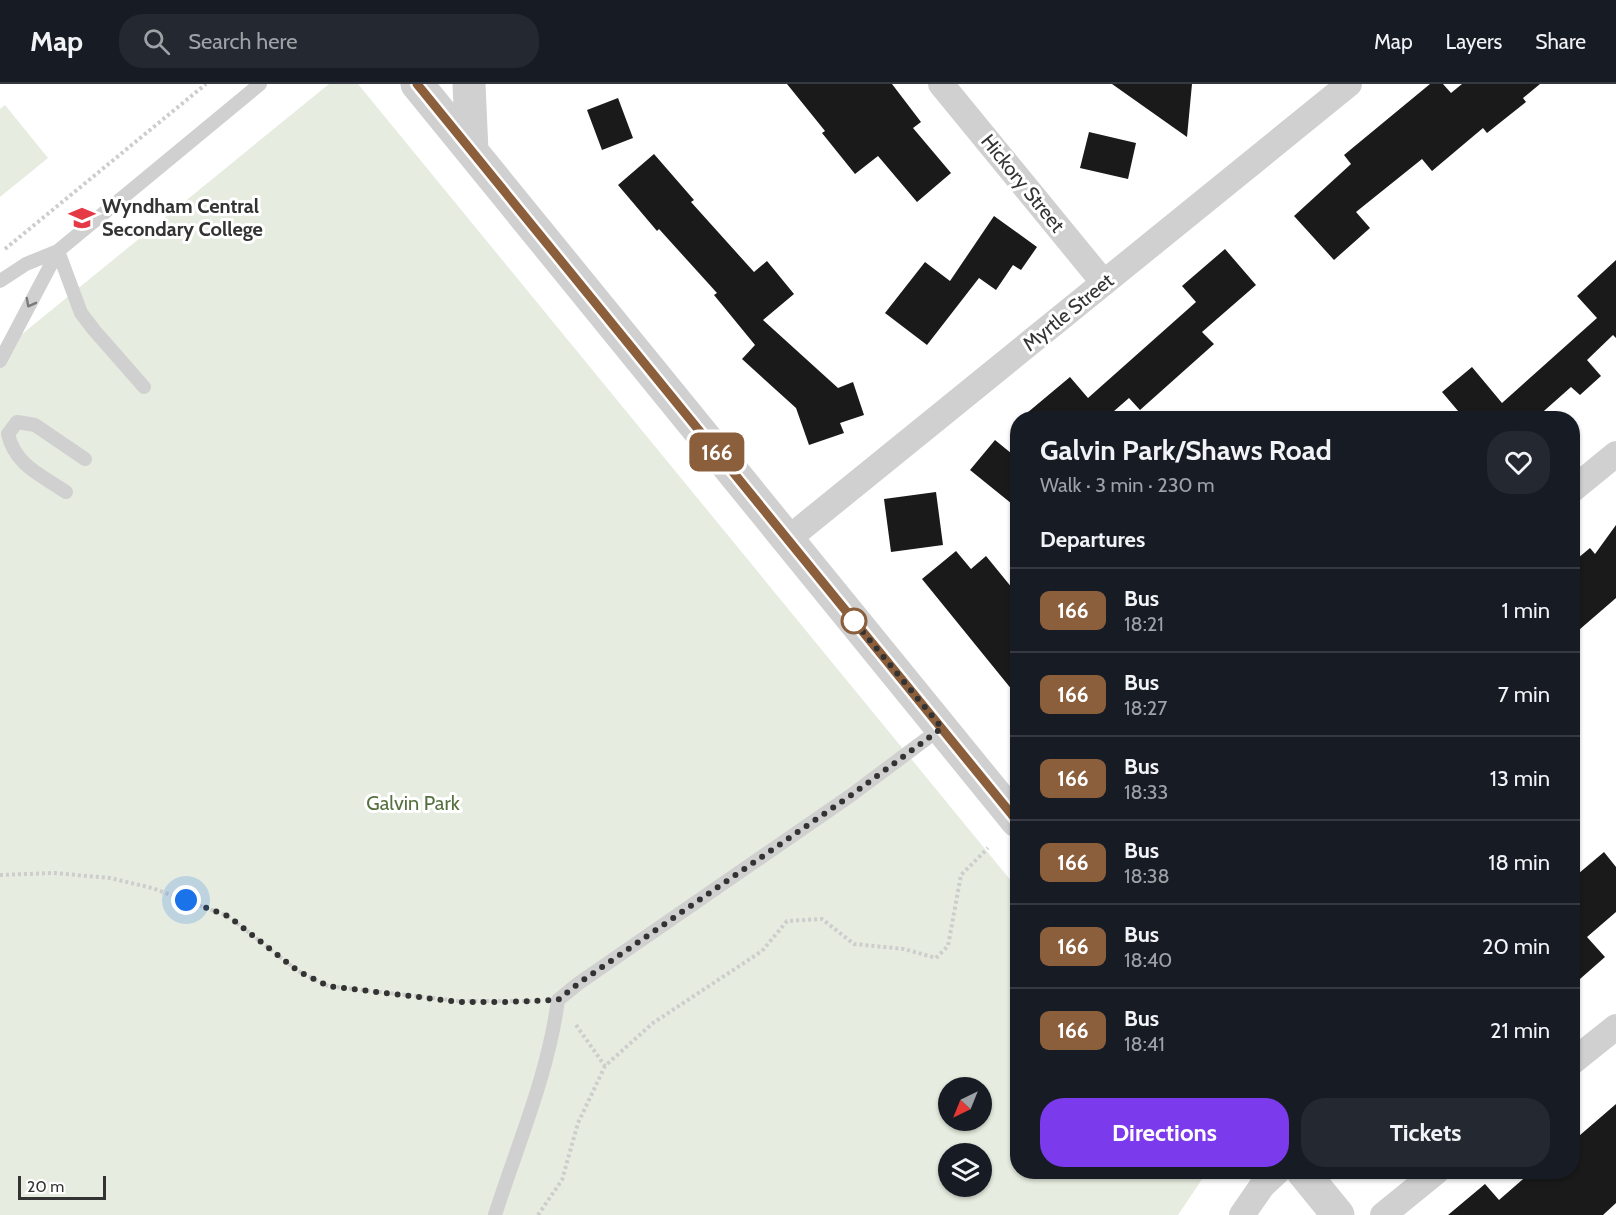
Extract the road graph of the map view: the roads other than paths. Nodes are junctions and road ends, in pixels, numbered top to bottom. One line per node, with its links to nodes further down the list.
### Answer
1 (260, 84): 7 (lane)
2 (417, 84): 6 (street)
3 (469, 84): 6 (street)
4 (941, 84): 9 (street, Hickory Street)
5 (1349, 84): 9 (street, Myrtle Street)
6 (472, 151): 16 (street)
7 (57, 251): 8 (lane); 10 (lane, one-way to 10); 11 (lane)
8 (0, 281)
9 (1104, 283): 16 (street, Myrtle Street)
10 (0, 361)
11 (144, 387)
12 (1616, 454): 14 (street)
13 (85, 459): 15 (lane)
14 (1580, 483)
15 (66, 492)
16 (788, 539): 17 (street)
17 (942, 728): 18 (street); 24 (lane)
18 (1010, 812)
19 (1616, 1027): 20 (street)
20 (1580, 1056)
21 (1270, 1179): 25 (street)
22 (1309, 1179): 26 (street)
23 (1428, 1179): 27 (street)
24 (495, 1215)
25 (1242, 1215)
26 (1338, 1215)
27 (1383, 1215)

